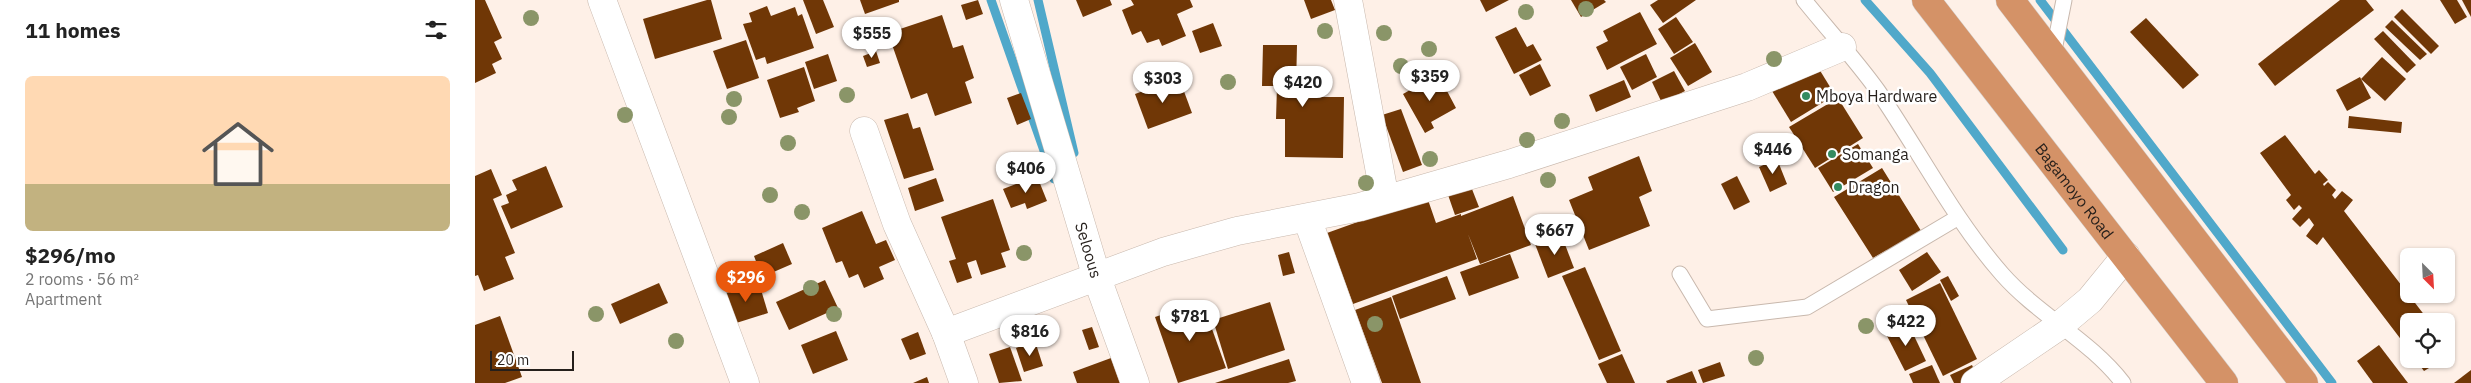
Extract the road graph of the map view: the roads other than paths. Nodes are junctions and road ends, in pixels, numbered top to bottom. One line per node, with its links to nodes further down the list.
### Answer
1 (602, 0): 19 (street)
2 (1014, 0): 16 (street, Seloous)
3 (1347, 0): 11 (street)
4 (1804, 0): 8 (lane)
5 (1926, 0): 14 (highway, Bagamoyo Road)
6 (2010, 0): 9 (highway)
7 (2064, 0): 9 (lane)
8 (1842, 47): 11 (street); 13 (lane)
9 (2053, 56): 26 (highway)
10 (864, 131): 18 (street)
11 (1385, 199): 12 (street)
12 (1307, 218): 16 (street); 22 (street)
13 (1957, 218): 15 (lane); 17 (lane)
14 (2126, 256): 17 (street); 25 (highway, Bagamoyo Road)
15 (1680, 274)
16 (1097, 278): 18 (street); 21 (street, Seloous)
17 (2059, 326): 23 (street); 24 (lane)
18 (946, 333): 20 (street)
19 (745, 383)
20 (964, 383)
21 (1135, 383)
22 (1366, 383)
23 (1975, 383)
24 (2123, 383)
25 (2224, 383)
26 (2304, 383)

